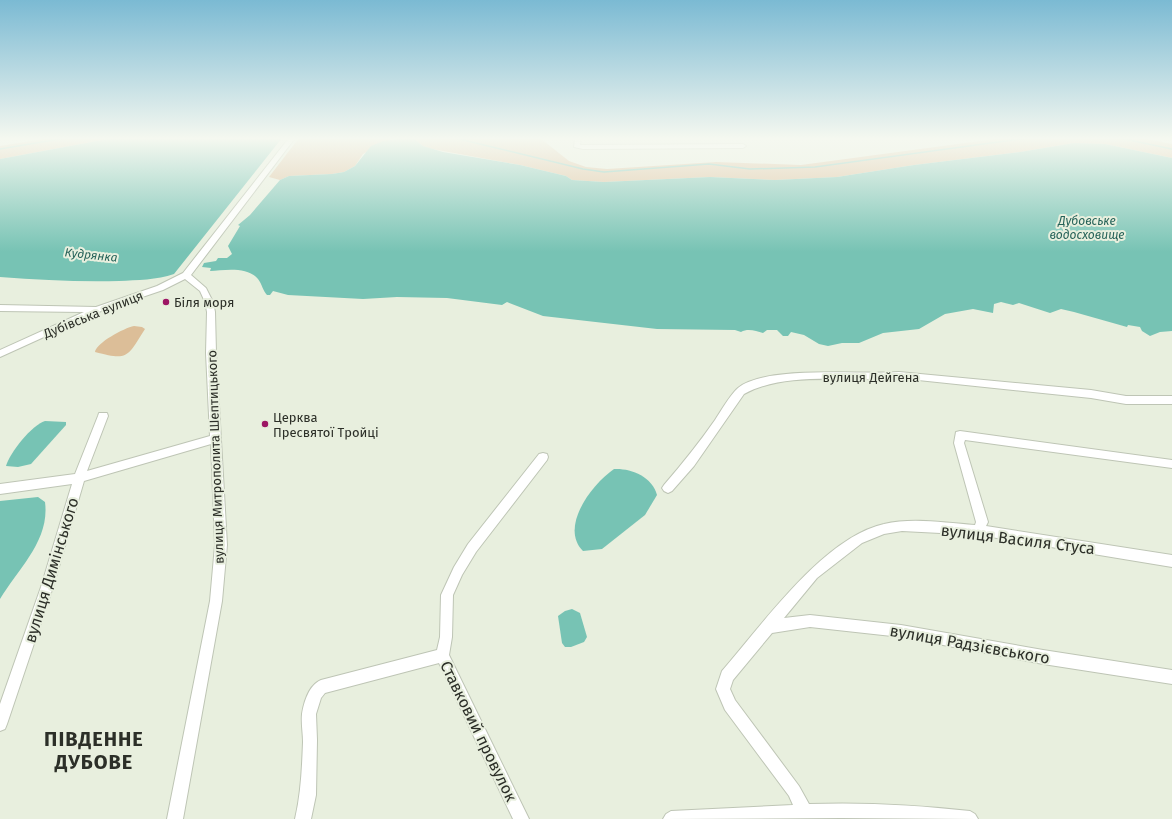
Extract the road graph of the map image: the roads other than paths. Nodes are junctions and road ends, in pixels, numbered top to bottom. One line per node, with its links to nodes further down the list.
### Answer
1 (262, 176): 2 (street)
2 (186, 274): 4 (street, Дубівська вулиця); 8 (street, вулиця Митрополита Шептицького)
3 (0, 308): 4 (street)
4 (98, 310): 5 (street, Дубівська вулиця)
5 (0, 354)
6 (1172, 400): 12 (street, вулиця Дейгена)
7 (103, 416): 11 (street, вулиця Димінського)
8 (215, 439): 11 (street); 22 (street, вулиця Митрополита Шептицького)
9 (542, 457): 17 (street, Ставковий провулок)
10 (1172, 464): 14 (street)
11 (79, 478): 13 (street); 19 (street, вулиця Димінського)
12 (668, 488)
13 (0, 489)
14 (979, 530): 15 (street, вулиця Василя Стуса); 16 (street, вулиця Василя Стуса)
15 (1172, 561)
16 (768, 627): 18 (street, вулиця Радзієвського); 20 (street, вулиця Василя Стуса)
17 (442, 655): 23 (street); 24 (street, Ставковий провулок)
18 (1172, 677)
19 (0, 724)
20 (805, 812): 21 (street); 25 (street)
21 (824, 816): 26 (street)
22 (175, 819)
23 (303, 819)
24 (521, 819)
25 (671, 819)
26 (970, 819)

